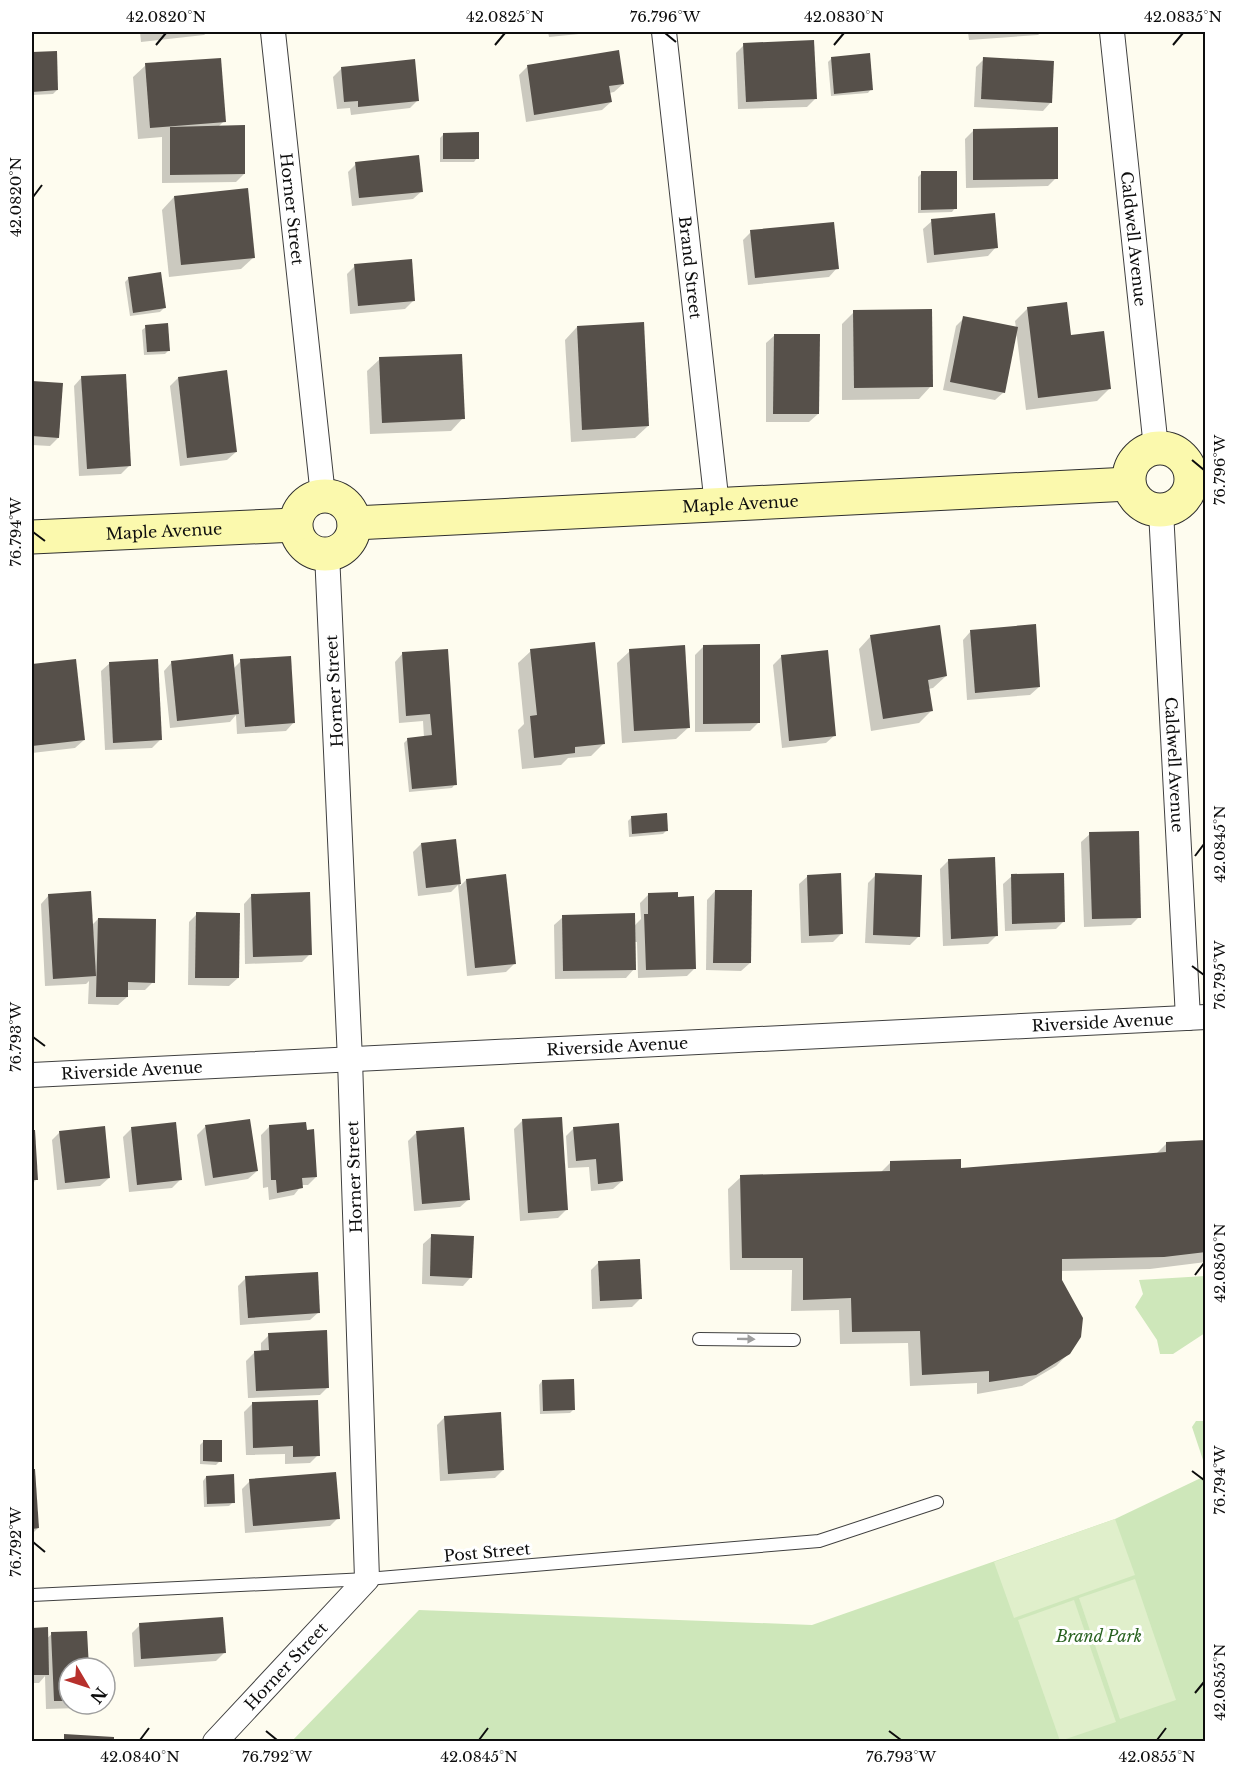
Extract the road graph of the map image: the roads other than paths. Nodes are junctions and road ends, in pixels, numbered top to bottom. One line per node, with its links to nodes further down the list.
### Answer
1 (273, 32): 7 (street, Horner Street)
2 (664, 32): 8 (street, Brand Street)
3 (1112, 32): 4 (street, Caldwell Avenue)
4 (1156, 448): 5 (main road); 6 (main road)
5 (1199, 480): 9 (main road)
6 (1129, 483): 8 (main road, Maple Avenue); 9 (main road)
7 (323, 496): 10 (main road); 11 (main road)
8 (717, 505): 10 (main road, Maple Avenue)
9 (1161, 511): 14 (street, Caldwell Avenue)
10 (354, 523): 13 (main road)
11 (295, 525): 12 (main road, Maple Avenue); 13 (main road)
12 (32, 537)
13 (327, 553): 15 (street, Horner Street)
14 (1197, 1018): 15 (street, Riverside Avenue)
15 (350, 1060): 16 (street, Riverside Avenue); 20 (street, Horner Street)
16 (32, 1075)
17 (699, 1339): 18 (lane, one-way to 18)
18 (794, 1340)
19 (938, 1502): 20 (lane, Post Street)
20 (367, 1579): 21 (lane, Post Street); 22 (street, Horner Street)
21 (32, 1595)
22 (215, 1742)

